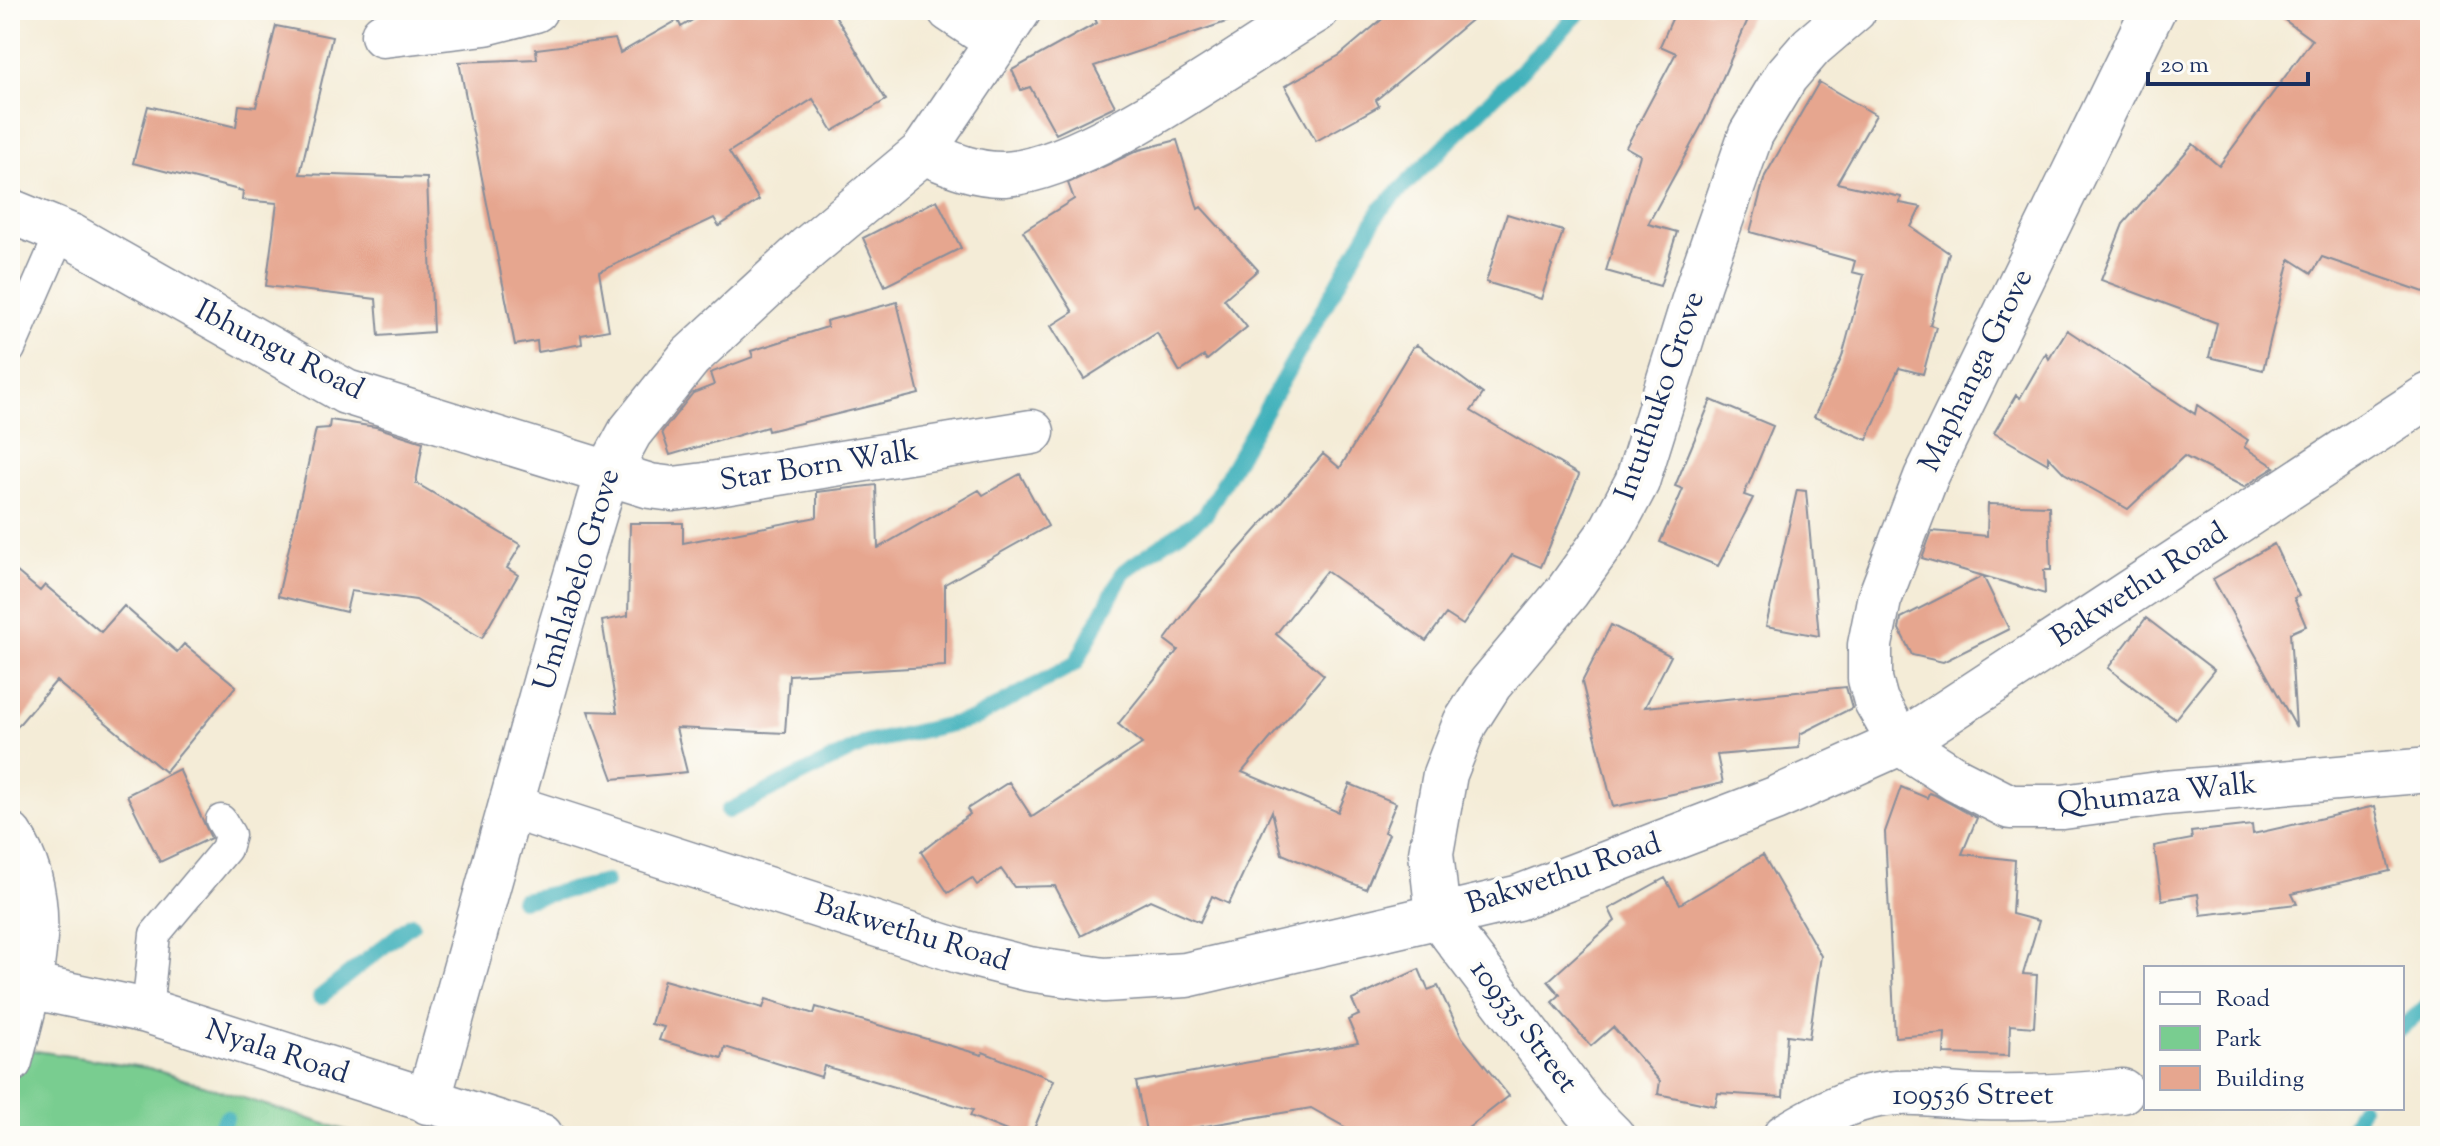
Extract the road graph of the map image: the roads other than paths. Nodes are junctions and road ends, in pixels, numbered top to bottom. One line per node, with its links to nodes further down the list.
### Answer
1 (535, 10): 7 (street)
2 (950, 10): 6 (street)
3 (1317, 10): 8 (street)
4 (1854, 10): 20 (street, Intuthuko Grove)
5 (2153, 10): 15 (street, Maphanga Grove)
6 (1008, 26): 8 (street, Umhlabelo Grove)
7 (383, 35)
8 (923, 152): 14 (street, Umhlabelo Grove)
9 (10, 211): 10 (street, Ibhungu Road)
10 (61, 232): 11 (lane); 14 (street, Ibhungu Road)
11 (10, 349)
12 (2430, 395): 15 (street, Bakwethu Road)
13 (1032, 432): 14 (street, Star Born Walk)
14 (606, 476): 17 (street, Umhlabelo Grove)
15 (1900, 743): 16 (street, Qhumaza Walk); 20 (street, Bakwethu Road)
16 (2430, 770)
17 (512, 807): 20 (street, Bakwethu Road); 25 (street, Umhlabelo Grove)
18 (221, 820): 22 (lane)
19 (10, 835): 21 (street)
20 (1438, 915): 27 (street, 109535 Street)
21 (20, 983): 22 (street, Nyala Road); 23 (street)
22 (147, 1011): 25 (street, Nyala Road)
23 (10, 1061)
24 (2122, 1091): 28 (street, 109536 Street)
25 (428, 1102): 26 (street, Nyala Road)
26 (541, 1136)
27 (1612, 1136)
28 (1785, 1136)

